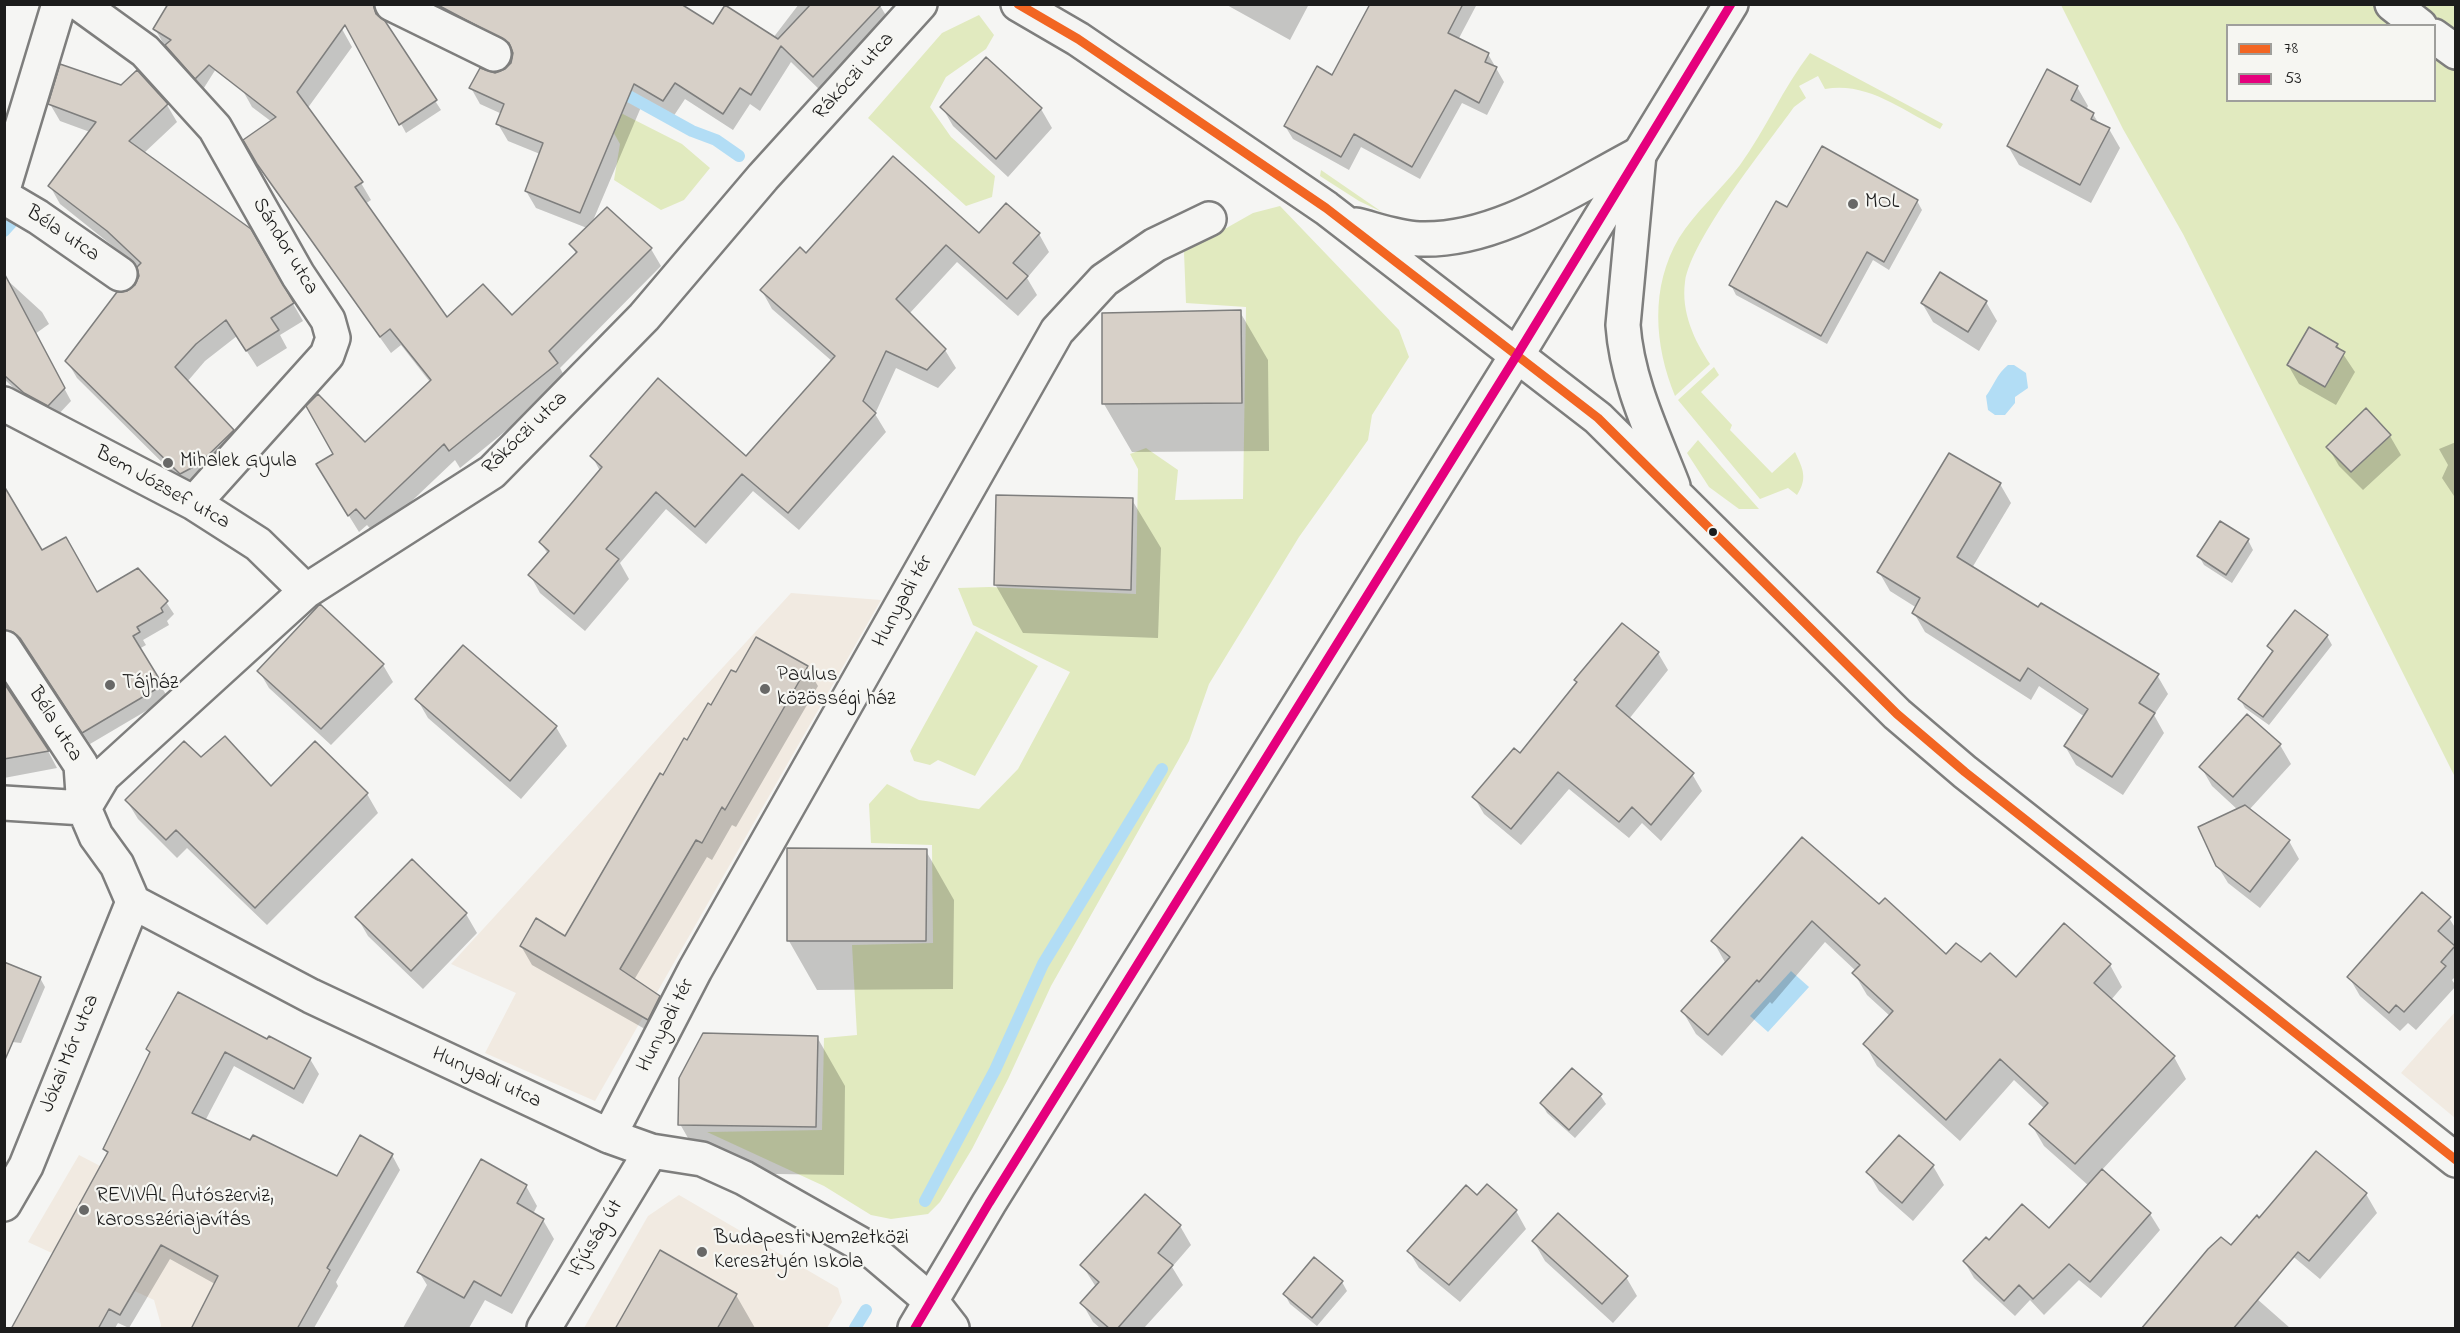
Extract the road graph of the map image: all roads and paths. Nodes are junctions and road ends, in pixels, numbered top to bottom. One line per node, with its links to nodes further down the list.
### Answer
1 (59, 4): 13 (street)
2 (80, 4): 21 (street, Sándor utca)
3 (392, 4): 11 (street)
4 (920, 4): 22 (street, Rákóczi utca)
5 (1018, 4): 16 (street)
6 (1731, 4): 12 (street)
7 (2392, 4): 8 (street)
8 (2417, 24)
9 (2436, 37): 10 (street)
10 (2456, 52)
11 (494, 54)
12 (1639, 154): 16 (street); 18 (street); 20 (street)
13 (4, 186)
14 (4, 197): 17 (street, Béla utca)
15 (1209, 219): 27 (street, Hunyadi tér)
16 (1346, 223): 18 (street)
17 (120, 274)
18 (1517, 355): 20 (street); 31 (street)
19 (4, 404): 21 (street, Bem József utca)
20 (1677, 496): 29 (street)
21 (194, 503): 22 (street, Bem József utca)
22 (306, 591): 25 (street, Rákóczi utca)
23 (4, 648): 25 (street, Béla utca)
24 (4, 803): 25 (street)
25 (84, 808): 26 (street)
26 (133, 902): 27 (street, Hunyadi utca); 30 (street, Jókai Mór utca)
27 (609, 1137): 28 (street, Hunyadi utca)
28 (651, 1151): 31 (street, Hunyadi utca); 32 (street, Ifjúság út)
29 (2456, 1160)
30 (4, 1204)
31 (931, 1301): 33 (street); 34 (street, Hunyadi utca)
32 (544, 1329)
33 (915, 1329)
34 (952, 1329)

